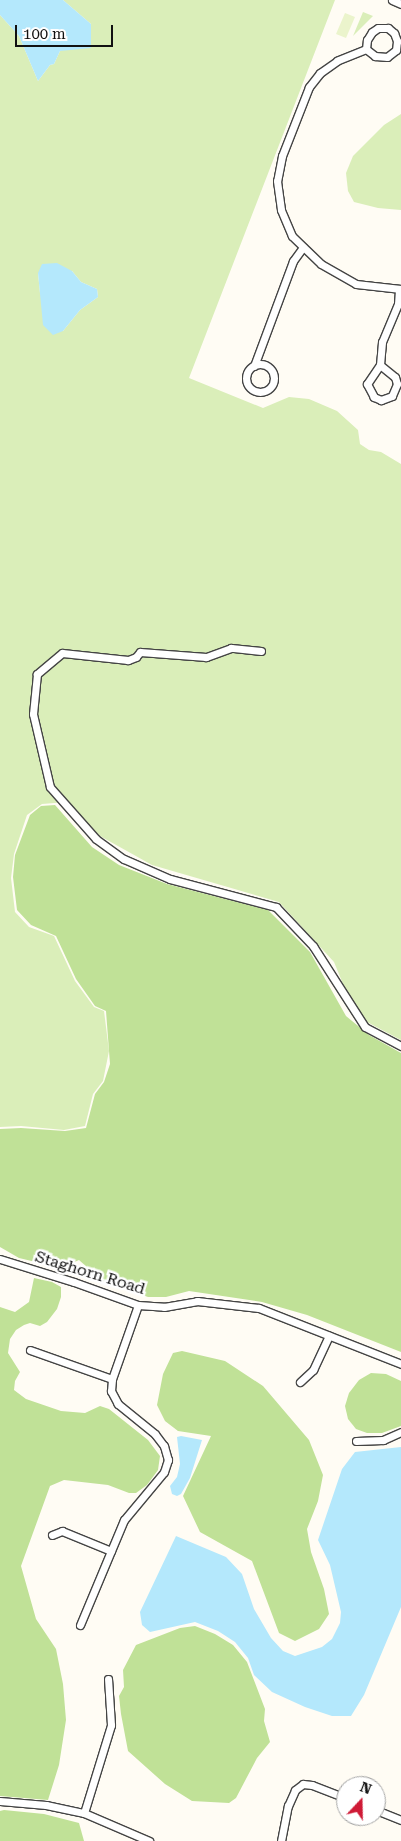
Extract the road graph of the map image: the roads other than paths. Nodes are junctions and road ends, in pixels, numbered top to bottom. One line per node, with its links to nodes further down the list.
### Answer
1 (392, 0): 2 (street)
2 (401, 4)
3 (366, 49): 3 (street); 4 (street)
4 (303, 247): 5 (street); 7 (street)
5 (400, 289): 6 (street)
6 (380, 365): 6 (street)
7 (254, 366)
8 (261, 650): 9 (street)
9 (401, 1046)
10 (0, 1259): 11 (street, Staghorn Road)
11 (138, 1305): 12 (street, Staghorn Road); 15 (street)
12 (329, 1336): 14 (street, Staghorn Road); 16 (street)
13 (30, 1350): 15 (street)
14 (401, 1364)
15 (112, 1380): 20 (street)
16 (300, 1382)
17 (401, 1432): 18 (street)
18 (356, 1441)
19 (52, 1535): 20 (street)
20 (111, 1551): 21 (street)
21 (80, 1625)
22 (108, 1679): 25 (street)
23 (336, 1794): 29 (street)
24 (0, 1801): 25 (street)
25 (84, 1813): 28 (street)
26 (386, 1814): 27 (street)
27 (401, 1820)
28 (149, 1841)
29 (281, 1841)

